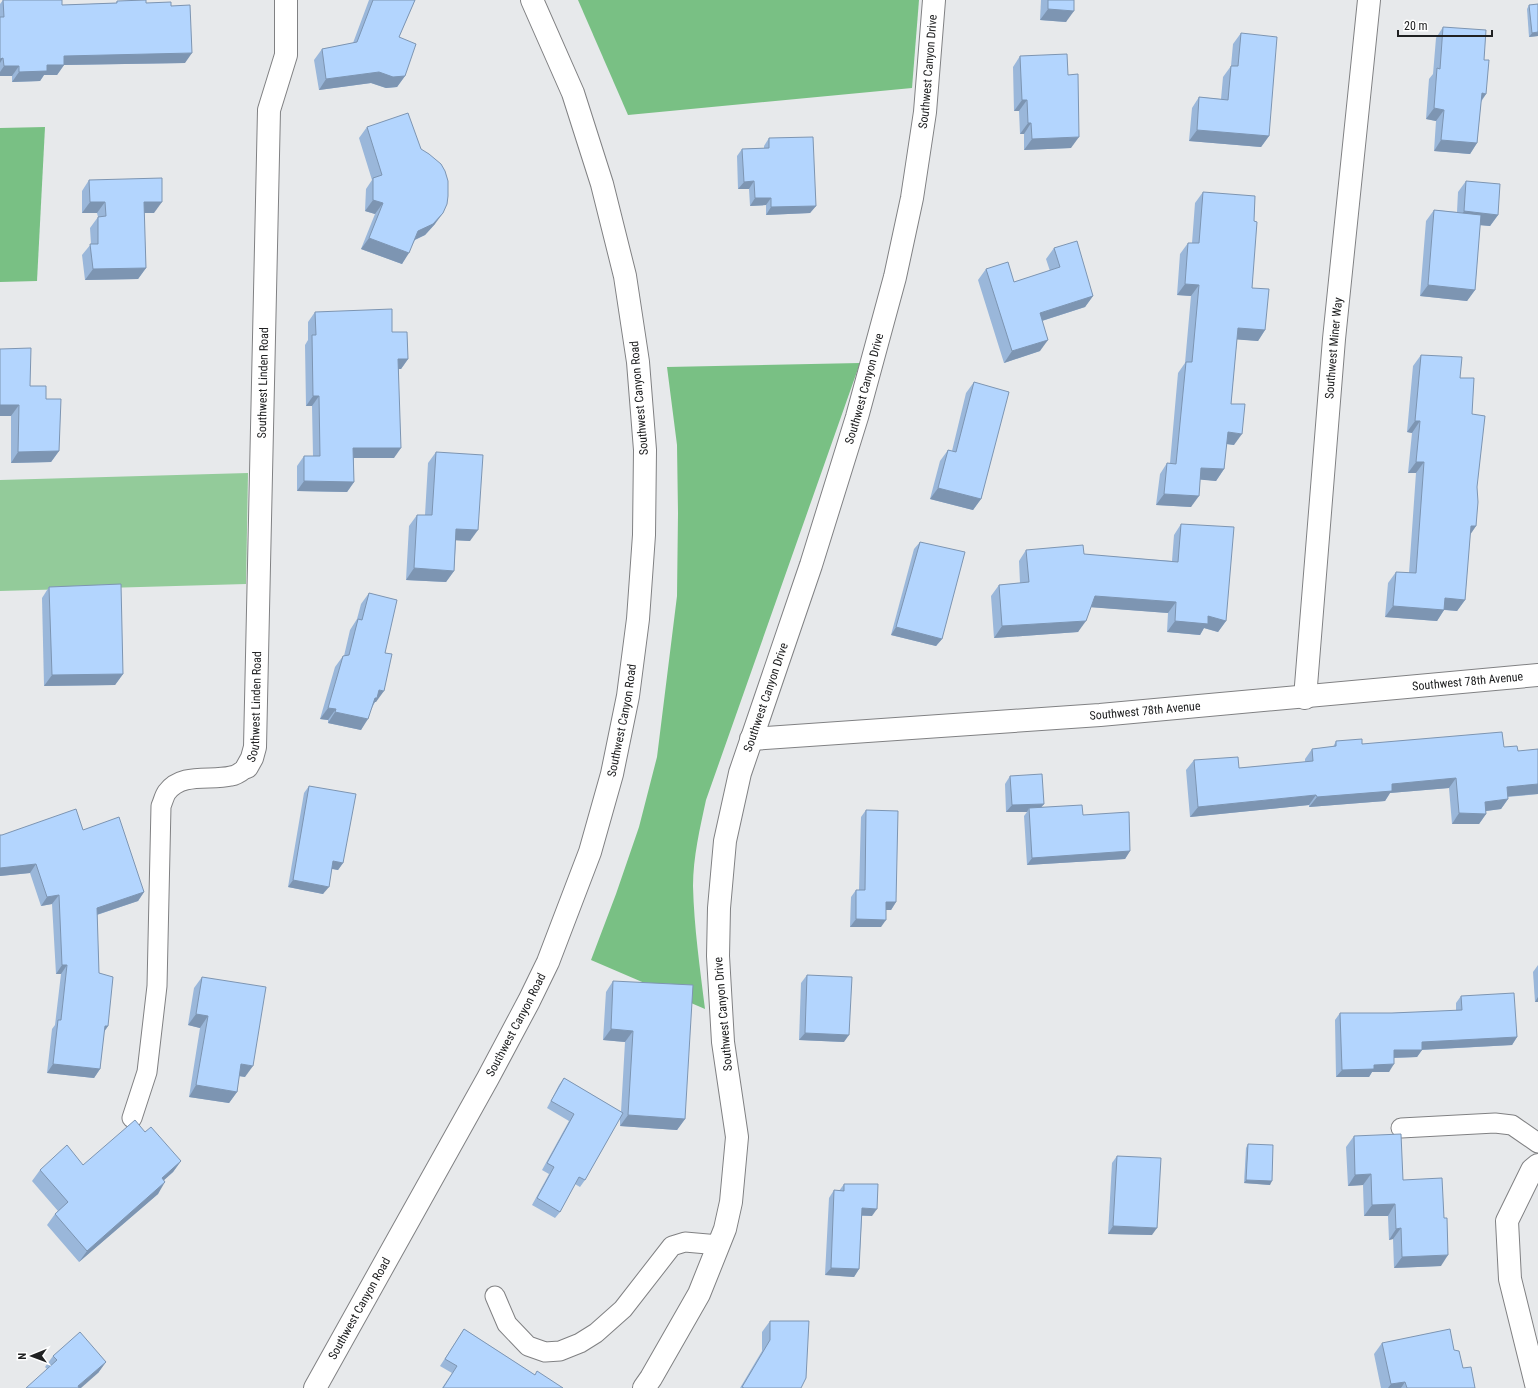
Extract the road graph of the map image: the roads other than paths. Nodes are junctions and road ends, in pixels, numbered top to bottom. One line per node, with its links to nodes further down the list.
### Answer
1 (286, 0): 8 (street, Southwest Linden Road)
2 (532, 0): 15 (street, Southwest Canyon Road)
3 (934, 0): 7 (street, Southwest Canyon Drive)
4 (1369, 0): 6 (street, Southwest Miner Way)
5 (1538, 676): 6 (street, Southwest 78th Avenue)
6 (1305, 698): 7 (street, Southwest 78th Avenue)
7 (752, 739): 13 (street, Southwest Canyon Drive)
8 (247, 767): 9 (lane)
9 (132, 1118)
10 (1401, 1128): 11 (lane)
11 (1538, 1143)
12 (1538, 1165): 17 (street)
13 (719, 1245): 14 (lane); 16 (street, Southwest Canyon Drive)
14 (494, 1296)
15 (315, 1388)
16 (644, 1388)
17 (1537, 1388)

